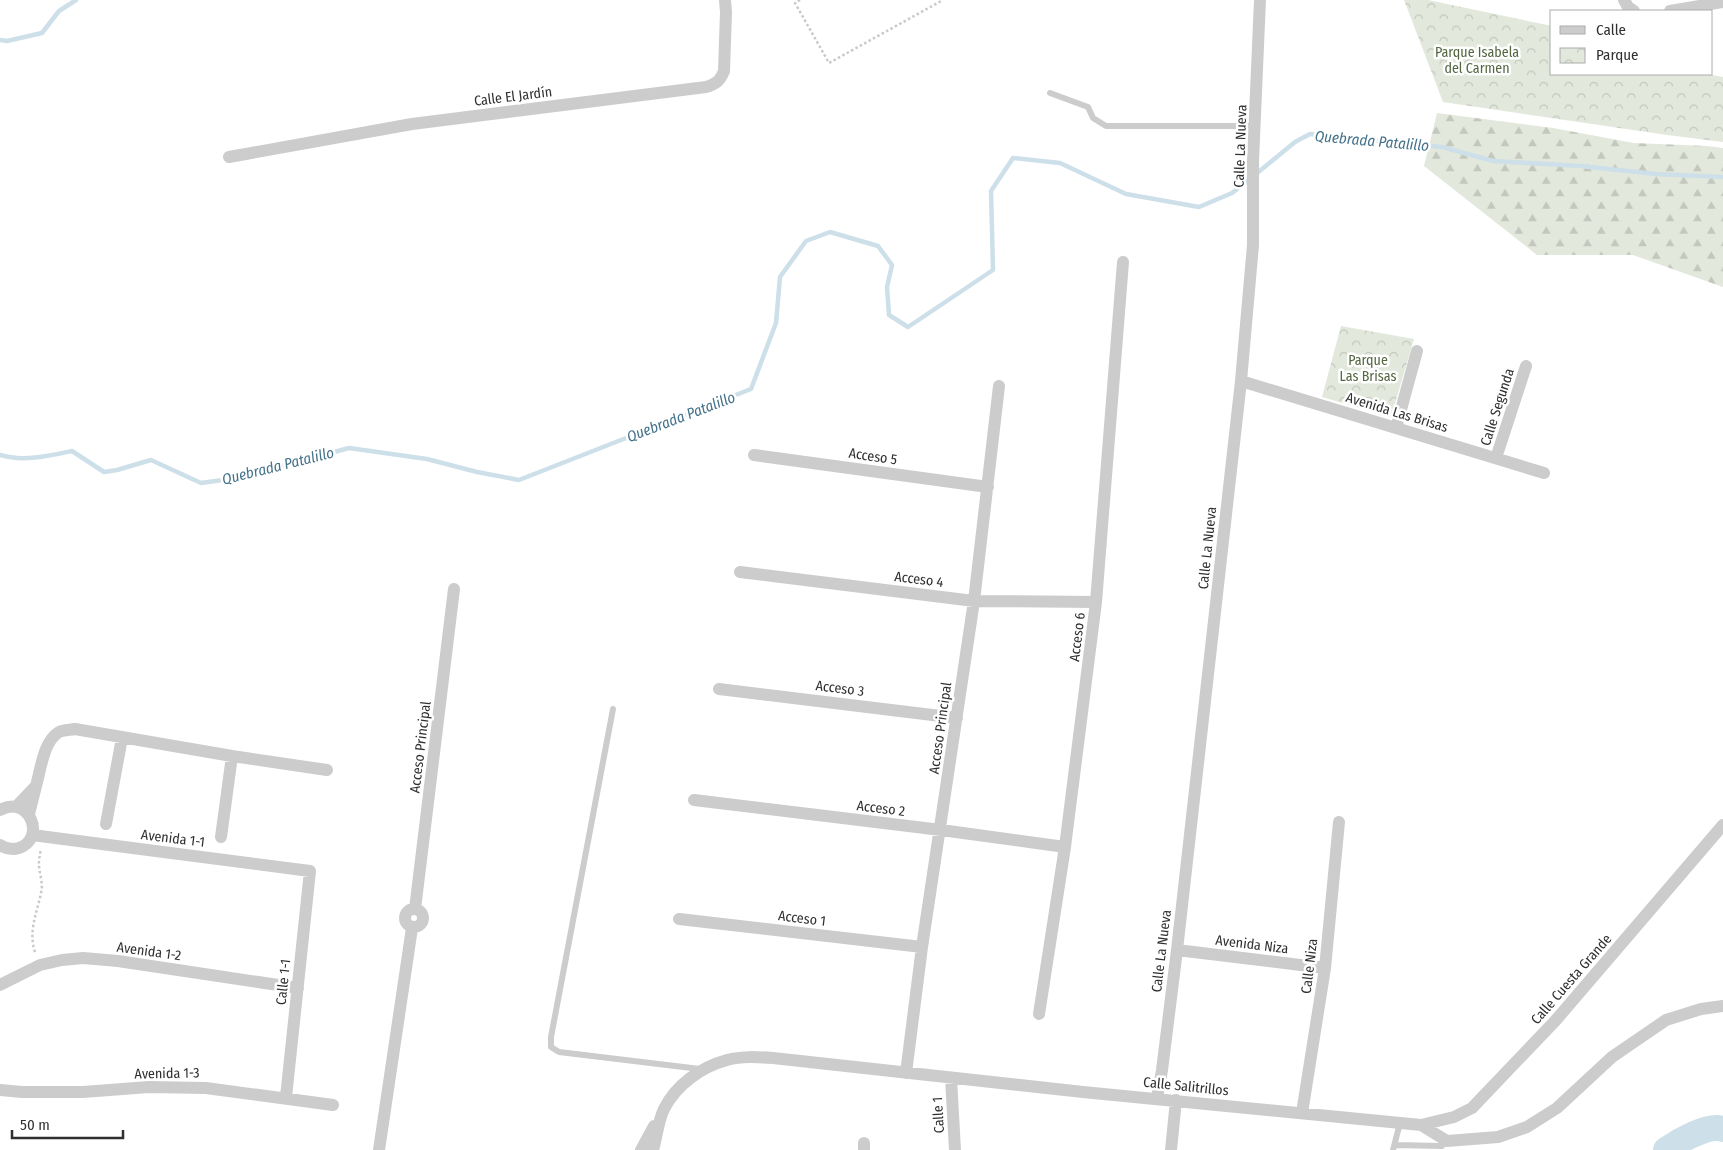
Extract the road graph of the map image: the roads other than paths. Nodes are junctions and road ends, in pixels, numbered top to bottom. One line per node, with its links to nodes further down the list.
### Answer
1 (725, 0): 9 (street, Calle El Jardín)
2 (1260, 0): 8 (street, Calle La Nueva)
3 (1624, 0): 5 (street)
4 (1723, 2): 6 (street)
5 (1632, 10)
6 (1676, 10)
7 (1050, 93): 8 (lane)
8 (1255, 126): 13 (street, Calle La Nueva)
9 (228, 158)
10 (1123, 262): 23 (street, Acceso 6)
11 (1417, 351): 15 (street)
12 (1526, 366): 17 (street, Calle Segunda)
13 (1241, 381): 15 (street, Avenida Las Brisas); 46 (street, Calle La Nueva)
14 (999, 386): 19 (street, Acceso Principal)
15 (1396, 428): 17 (street, Avenida Las Brisas)
16 (754, 454): 19 (street, Acceso 5)
17 (1496, 458): 18 (street, Avenida Las Brisas)
18 (1544, 472)
19 (988, 487): 22 (street, Acceso Principal)
20 (740, 572): 22 (street, Acceso 4)
21 (454, 589): 66 (street, Acceso Principal)
22 (974, 601): 23 (street, Acceso 4); 26 (street, Acceso Principal)
23 (1096, 602): 41 (street, Acceso 6)
24 (719, 689): 26 (street, Acceso 3)
25 (613, 709): 52 (lane)
26 (957, 718): 38 (street, Acceso Principal)
27 (122, 738): 28 (street); 30 (street); 36 (street)
28 (232, 756): 29 (street); 40 (street)
29 (327, 770)
30 (36, 786): 32 (street); 34 (street)
31 (694, 800): 38 (street, Acceso 2)
32 (16, 807): 33 (street); 34 (street)
33 (0, 810)
34 (29, 814): 39 (street)
35 (1339, 822): 47 (street, Calle Niza)
36 (106, 824)
37 (1723, 825): 63 (street, Calle Cuesta Grande)
38 (941, 830): 41 (street, Acceso 2); 45 (street, Acceso Principal)
39 (32, 835): 42 (street); 43 (street, Avenida 1-1)
40 (221, 837)
41 (1065, 847): 51 (street, Acceso 6)
42 (1, 848)
43 (310, 871): 49 (street, Calle 1-1)
44 (679, 919): 45 (street, Acceso 1)
45 (922, 948): 53 (street, Acceso Principal)
46 (1177, 950): 47 (street, Avenida Niza); 57 (street, Calle La Nueva)
47 (1325, 968): 61 (street, Calle Niza)
48 (0, 985): 49 (street, Avenida 1-2)
49 (298, 988): 56 (street, Calle 1-1)
50 (1723, 1006): 63 (street, Calle Salitrillos)
51 (1039, 1014)
52 (704, 1069): 53 (street, Calle Salitrillos); 60 (street, Calle Salitrillos)
53 (906, 1073): 54 (street, Calle Salitrillos)
54 (951, 1078): 57 (street, Calle Salitrillos); 69 (street, Calle 1)
55 (0, 1090): 56 (street, Avenida 1-3)
56 (286, 1098): 59 (street, Avenida 1-3)
57 (1157, 1098): 58 (street, Calle Salitrillos)
58 (1176, 1100): 61 (street, Calle Salitrillos); 70 (street)
59 (333, 1105)
60 (664, 1109): 67 (street); 68 (street, Calle Salitrillos)
61 (1302, 1112): 62 (street, Calle Salitrillos)
62 (1400, 1123): 63 (street, Calle Salitrillos); 65 (lane)
63 (1421, 1125)
64 (1442, 1146): 65 (lane)
65 (1394, 1147)
66 (380, 1150)
67 (641, 1150)
68 (653, 1150)
69 (955, 1150)
70 (1171, 1150)

